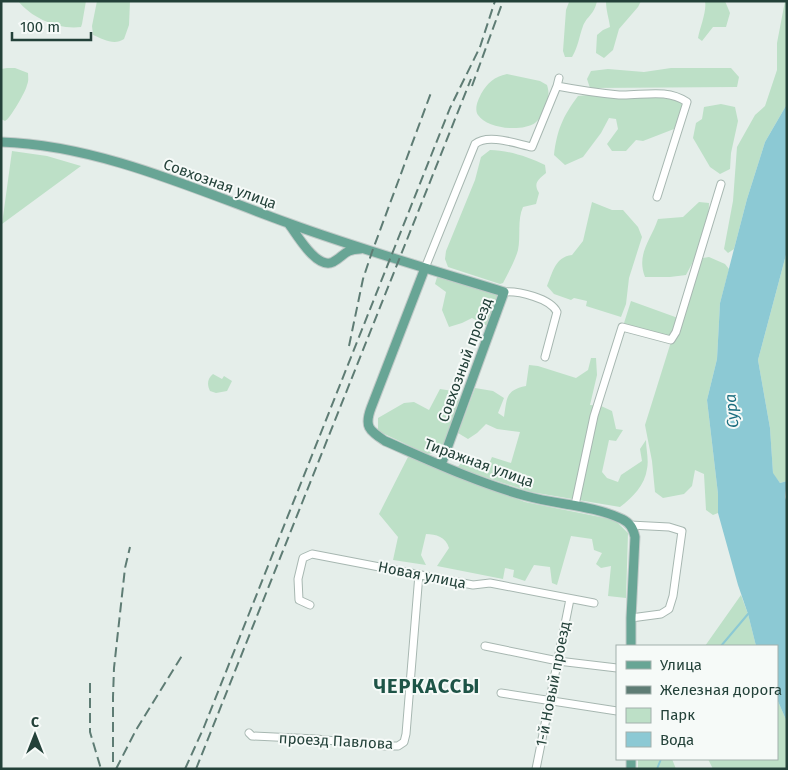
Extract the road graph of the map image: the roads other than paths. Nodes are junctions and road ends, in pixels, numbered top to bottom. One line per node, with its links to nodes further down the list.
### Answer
1 (559, 78): 2 (street)
2 (558, 86): 5 (street); 10 (street)
3 (1, 142): 6 (main road, Совхозная улица)
4 (721, 184): 14 (street)
5 (657, 197)
6 (289, 224): 7 (main road, Совхозная улица); 9 (main road)
7 (335, 240): 8 (main road, Совхозная улица); 9 (main road)
8 (363, 249): 9 (main road); 10 (main road, Совхозная улица)
9 (338, 258)
10 (425, 268): 11 (main road, Совхозная улица); 13 (main road, Тиражная улица)
11 (504, 292): 12 (street); 13 (main road, Совхозный проезд)
12 (545, 357)
13 (441, 465): 14 (main road, Тиражная улица)
14 (575, 505): 15 (main road, Тиражная улица)
15 (630, 525): 20 (main road); 20 (street)
16 (419, 574): 17 (street, Новая улица); 19 (street, Новая улица); 28 (street, проезд Павлова)
17 (570, 599): 18 (street, Новая улица); 23 (street, 1-й Новый проезд)
18 (594, 603)
19 (310, 605)
20 (631, 618): 21 (main road)
21 (632, 645)
22 (486, 646): 23 (street)
23 (558, 661): 24 (street); 26 (street, 1-й Новый проезд)
24 (616, 668)
25 (501, 693): 26 (street)
26 (549, 702): 27 (street); 29 (street, 1-й Новый проезд)
27 (616, 711)
28 (249, 733)
29 (536, 769)

